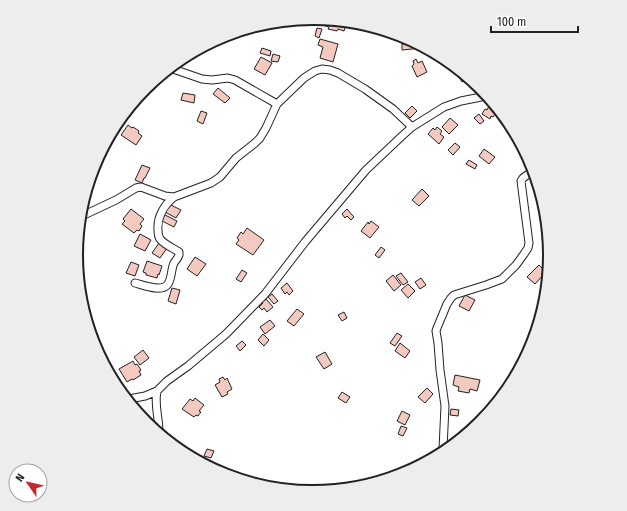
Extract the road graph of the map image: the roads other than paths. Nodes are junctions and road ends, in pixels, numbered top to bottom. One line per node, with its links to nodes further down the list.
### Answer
1 (177, 70): 3 (street)
2 (480, 97): 4 (street)
3 (277, 104): 4 (street); 6 (street)
4 (412, 128): 9 (street)
5 (529, 174): 12 (street)
6 (174, 197): 7 (street); 8 (street)
7 (87, 214)
8 (135, 283)
9 (158, 391): 10 (street); 11 (street)
10 (132, 398)
11 (159, 426)
12 (443, 446)

